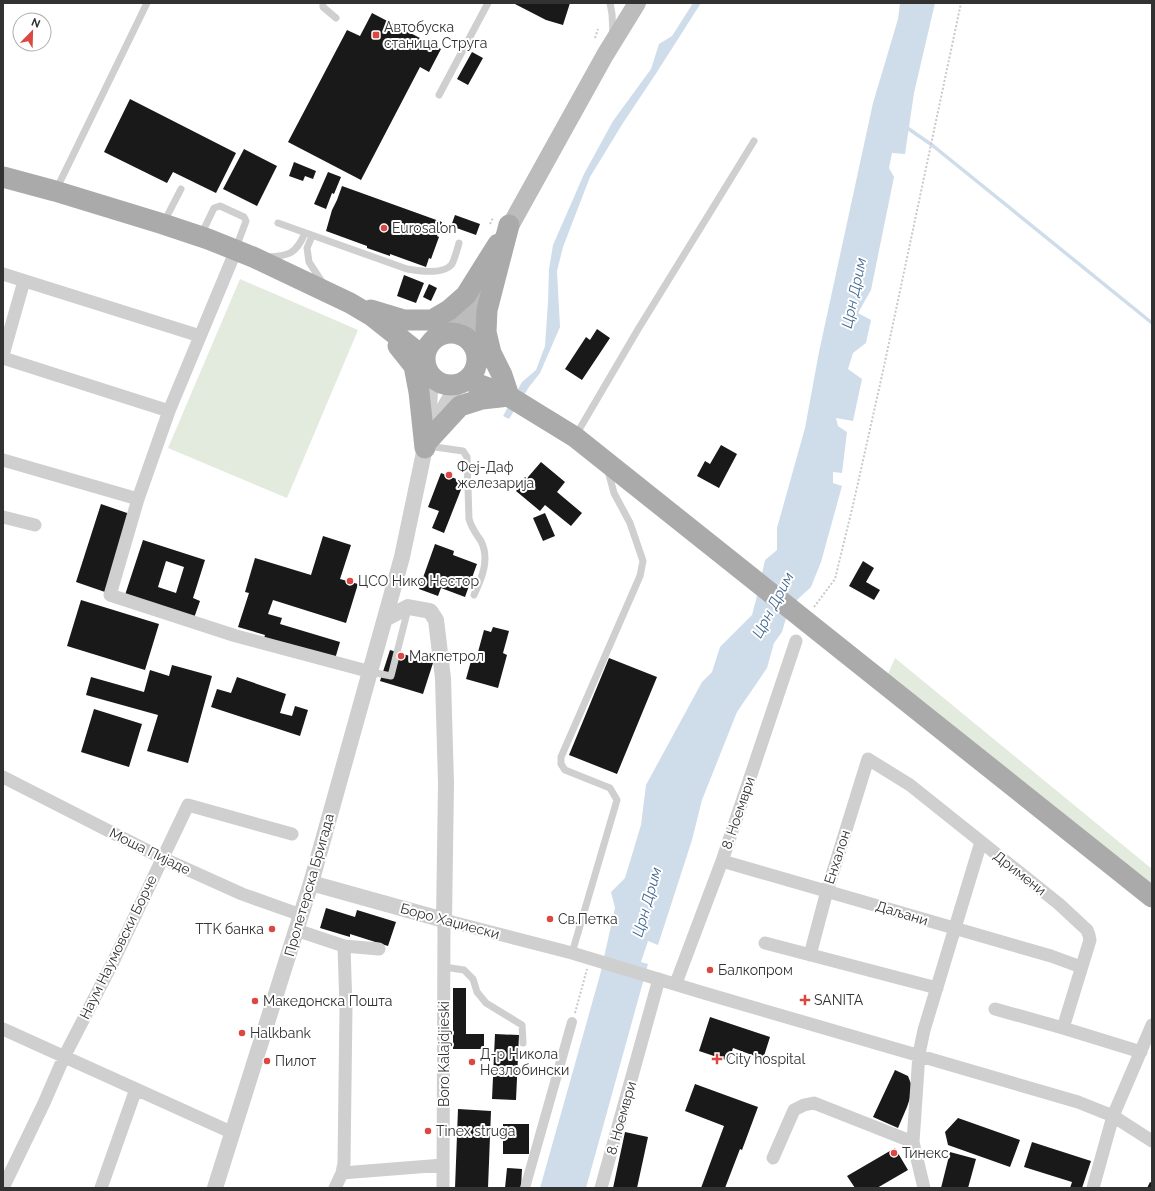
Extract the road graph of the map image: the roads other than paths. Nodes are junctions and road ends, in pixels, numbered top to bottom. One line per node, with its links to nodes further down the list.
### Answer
1 (147, 3): 12 (lane)
2 (324, 3): 6 (lane)
3 (488, 3): 8 (lane)
4 (610, 3): 7 (lane)
5 (636, 3): 7 (main road)
6 (336, 18)
7 (614, 40): 14 (main road)
8 (439, 95)
9 (754, 141): 33 (lane)
10 (3, 177): 12 (main road)
11 (181, 189): 15 (lane)
12 (55, 191): 15 (main road)
13 (278, 223): 16 (lane)
14 (497, 223): 22 (main road); 24 (main road); 31 (main road)
15 (163, 224): 17 (main road)
16 (308, 235): 18 (lane); 19 (lane); 23 (lane)
17 (201, 237): 19 (main road); 19 (lane)
18 (459, 243)
19 (244, 254): 23 (main road); 25 (street)
20 (3, 274): 21 (street)
21 (24, 281): 25 (street); 28 (street)
22 (478, 292): 26 (main road); 27 (main road)
23 (329, 293): 24 (main road)
24 (350, 303): 27 (main road); 34 (main road)
25 (200, 336): 32 (street)
26 (473, 349): 27 (main road); 30 (main road); 31 (main road)
27 (433, 352): 30 (main road); 34 (street)
28 (3, 355)
29 (3, 358): 32 (street)
30 (463, 382): 31 (main road); 34 (street)
31 (508, 396): 33 (main road); 34 (main road)
32 (168, 411): 37 (street)
33 (574, 437): 36 (main road)
34 (426, 444): 40 (street, Пролетерска Бригада); 41 (lane)
35 (3, 460): 37 (street)
36 (606, 463): 54 (main road); 61 (lane)
37 (138, 500): 45 (street)
38 (3, 518): 39 (street)
39 (35, 525)
40 (395, 579): 42 (street); 43 (street, Пролетерска Бригада)
41 (474, 595)
42 (408, 607): 43 (street); 45 (lane); 55 (street)
43 (385, 619): 45 (street, Пролетерска Бригада)
44 (796, 641): 51 (street, 8. Ноември)
45 (371, 672): 52 (street, Пролетерска Бригада)
46 (868, 759): 49 (street, Дримени); 53 (street, Енхалон)
47 (3, 777): 50 (street, Моша Пијаде)
48 (292, 834): 50 (street, Наум Наумовски Борче)
49 (981, 842): 57 (street); 64 (street, Дримени)
50 (162, 858): 56 (street, Моша Пијаде); 76 (street, Наум Наумовски Борче)
51 (722, 861): 53 (street, Даљани); 66 (street, 8. Ноември)
52 (312, 883): 55 (street, Боро Хаџиески); 56 (street, Пролетерска Бригада)
53 (826, 891): 57 (street, Даљани); 62 (street, Енхалон)
54 (1152, 897)
55 (444, 920): 61 (street, Боро Хаџиески); 63 (street, Boro Kalajdjieski)
56 (299, 923): 59 (street, Моша Пијаде); 79 (street, Пролетерска Бригада)
57 (954, 929): 64 (street, Даљани); 67 (street)
58 (765, 943): 62 (street)
59 (344, 946): 60 (street, Моша Пијаде); 84 (street)
60 (379, 949)
61 (572, 953): 65 (street, Боро Хаџиески)
62 (810, 955): 67 (street)
63 (444, 967): 73 (lane); 83 (street, Boro Kalajdjieski)
64 (1081, 967): 71 (street, Дримени)
65 (659, 979): 66 (street, Боро Хаџиески); 91 (street, 8. Ноември)
66 (676, 983): 75 (street, Боро Хаџиески)
67 (937, 988): 75 (street)
68 (995, 1009): 71 (street)
69 (572, 1022): 90 (street)
70 (1152, 1025): 74 (street)
71 (1063, 1028): 74 (street)
72 (3, 1029): 76 (street)
73 (523, 1043)
74 (1141, 1052): 78 (street)
75 (919, 1054): 78 (street, Боро Хаџиески); 81 (street)
76 (64, 1057): 77 (street); 85 (street, Наум Наумовски Борче)
77 (136, 1089): 79 (street); 86 (street)
78 (1113, 1116): 80 (street, Боро Хаџиески); 93 (street)
79 (233, 1133): 87 (street, Пролетерска Бригада)
80 (1152, 1141)
81 (913, 1142): 82 (street); 92 (street)
82 (773, 1158)
83 (443, 1165): 84 (street); 89 (street, Boro Kalajdjieski)
84 (342, 1173): 88 (street)
85 (3, 1188)
86 (100, 1188)
87 (215, 1188)
88 (335, 1188)
89 (443, 1188)
90 (525, 1188)
91 (601, 1188)
92 (924, 1188)
93 (1093, 1188)

